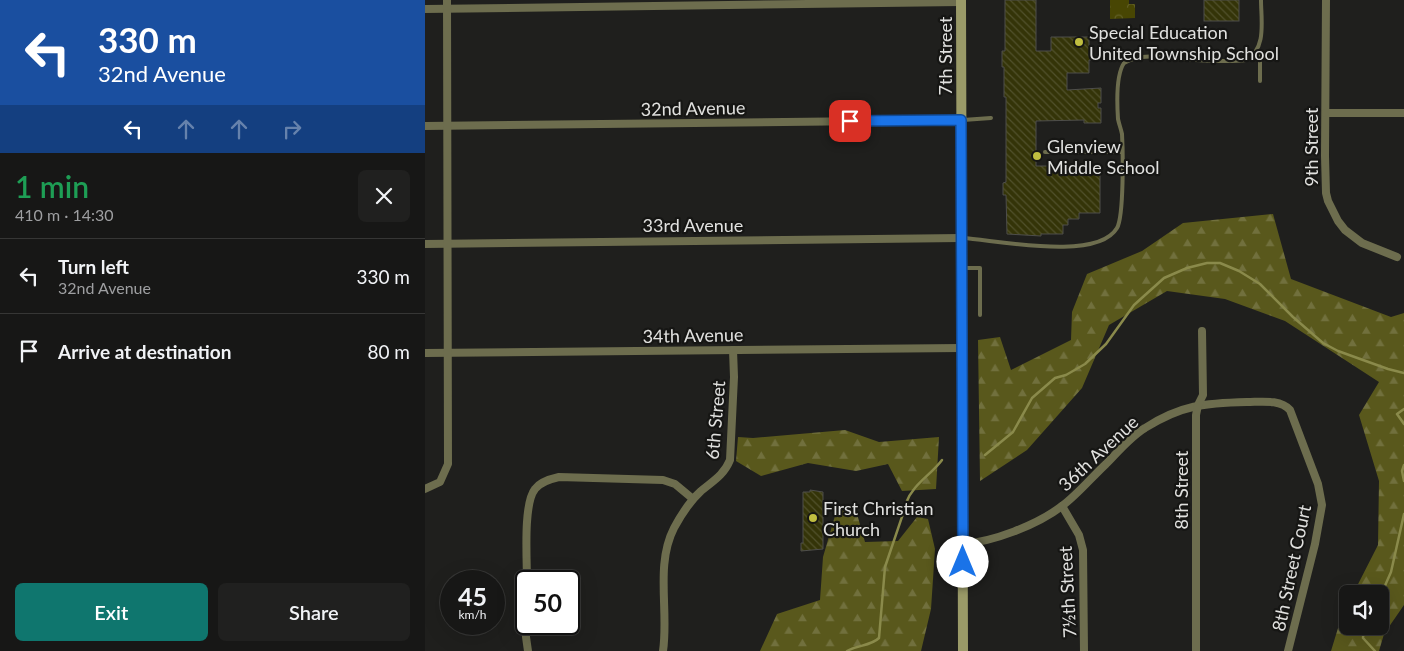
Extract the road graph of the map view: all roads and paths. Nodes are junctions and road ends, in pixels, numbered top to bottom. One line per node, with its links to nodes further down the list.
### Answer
1 (1261, 0): 6 (lane)
2 (1326, 0): 8 (street, 9th Street)
3 (963, 1): 4 (street); 11 (main road, 7th Street)
4 (447, 4): 5 (street); 13 (street)
5 (425, 8)
6 (1257, 51): 7 (lane); 15 (lane)
7 (1260, 81)
8 (1325, 112): 9 (street); 19 (street, 9th Street)
9 (1404, 113)
10 (991, 118): 11 (lane)
11 (961, 120): 13 (street, 32nd Avenue); 16 (main road, 7th Street)
12 (425, 126): 13 (street, 32nd Avenue)
13 (448, 126): 17 (street)
14 (1045, 152): 15 (lane)
15 (1122, 152): 16 (lane)
16 (961, 238): 17 (street, 33rd Avenue); 20 (main road, 7th Street)
17 (448, 243): 18 (street, 33rd Avenue); 26 (street)
18 (425, 244)
19 (1397, 257)
20 (962, 268): 21 (lane); 23 (main road, 7th Street)
21 (980, 315)
22 (1202, 331): 27 (street, 8th Street)
23 (962, 348): 24 (street, 34th Avenue); 32 (main road, 7th Street)
24 (733, 350): 26 (street, 34th Avenue); 30 (street, 6th Street)
25 (425, 353): 26 (street, 34th Avenue)
26 (448, 353): 29 (street)
27 (1198, 405): 28 (street, 36th Avenue); 31 (street, 36th Avenue); 39 (street, 8th Street)
28 (1287, 407): 40 (street, 8th Street Court)
29 (425, 489)
30 (693, 499): 33 (street); 36 (street, 6th Street)
31 (1062, 506): 32 (street, 36th Avenue); 38 (street, 7½th Street)
32 (963, 544): 37 (main road, 7th Street)
33 (527, 570)
34 (526, 635): 35 (street)
35 (528, 651)
36 (663, 651)
37 (963, 651)
38 (1084, 651)
39 (1196, 651)
40 (1288, 651)

